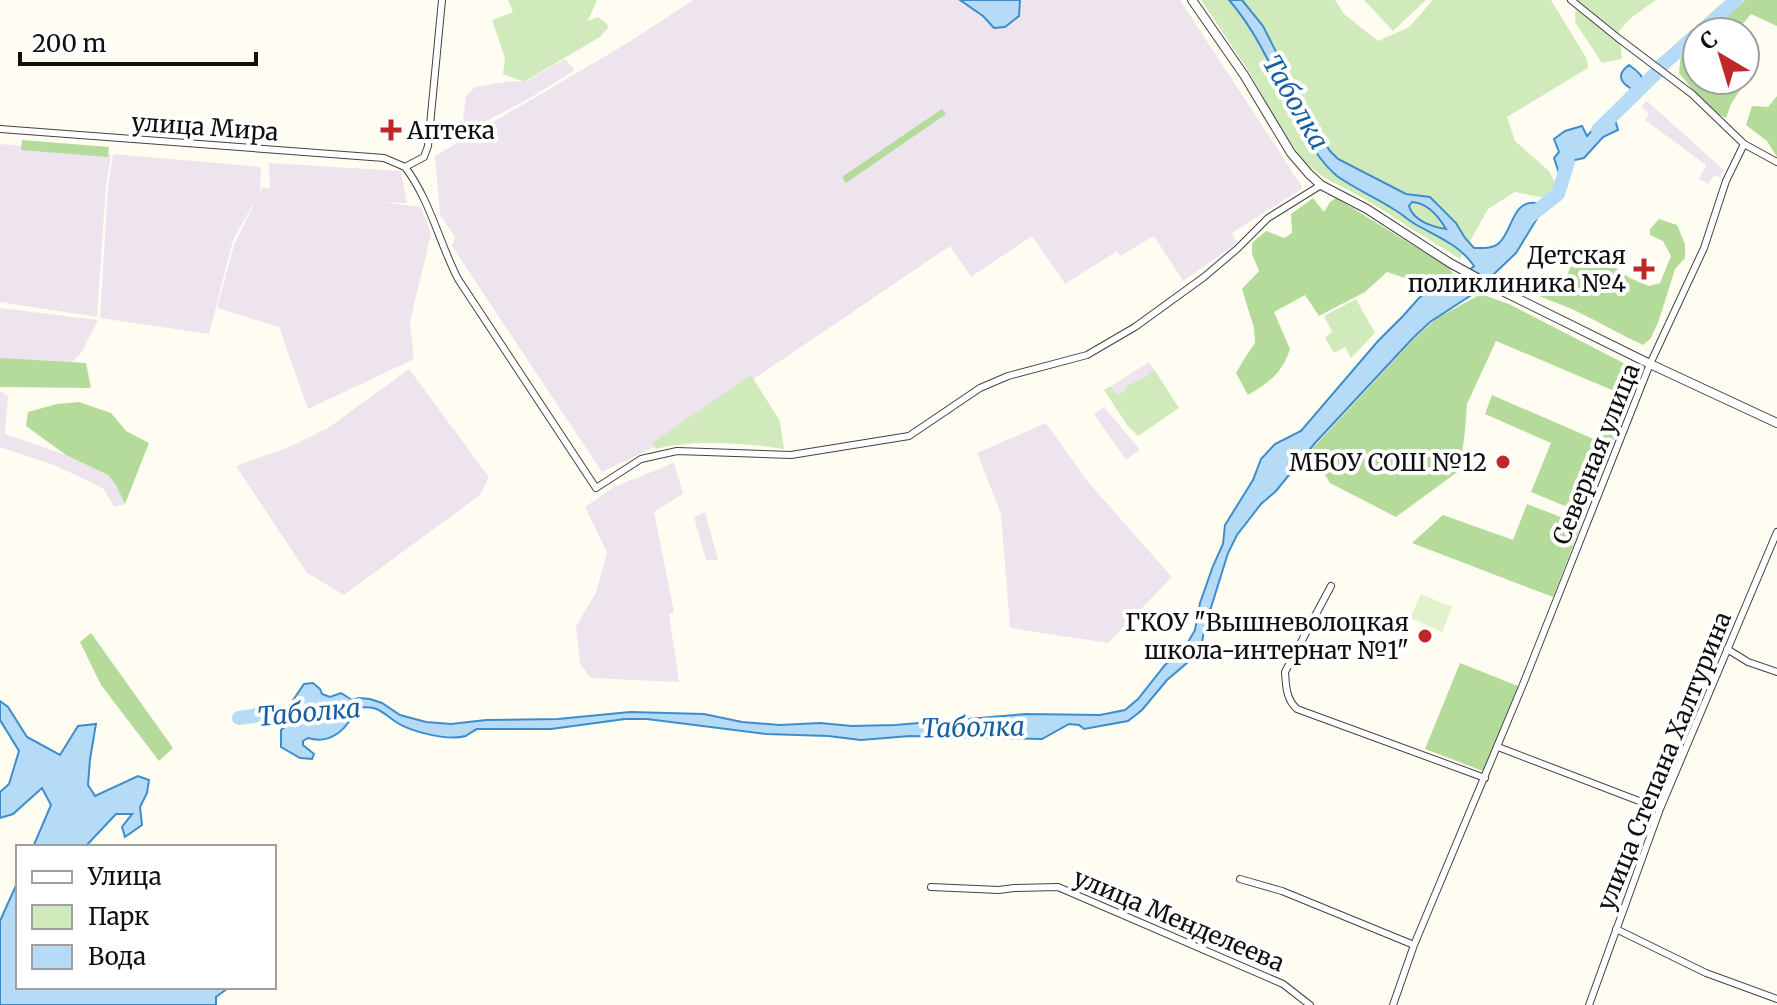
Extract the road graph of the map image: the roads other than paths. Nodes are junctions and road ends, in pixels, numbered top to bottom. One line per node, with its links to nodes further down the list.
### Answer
1 (442, 0): 7 (street)
2 (1192, 0): 8 (street)
3 (1571, 0): 5 (street)
4 (0, 129): 7 (street, улица Мира)
5 (1744, 144): 6 (street); 9 (street, Северная улица)
6 (1777, 162)
7 (405, 167): 8 (street)
8 (1321, 185): 9 (street)
9 (1650, 364): 10 (street); 15 (street, Северная улица)
10 (1777, 423)
11 (1777, 532): 13 (street, улица Степана Халтурина)
12 (1331, 586): 16 (street)
13 (1727, 649): 14 (street); 17 (street, улица Степана Халтурина)
14 (1777, 672)
15 (1498, 747): 16 (street, Северная улица); 17 (street)
16 (1485, 778): 21 (street, Северная улица)
17 (1660, 809): 20 (street, улица Степана Халтурина)
18 (1240, 879): 21 (street)
19 (931, 887): 23 (street, улица Менделеева)
20 (1616, 929): 22 (street); 25 (street, улица Степана Халтурина)
21 (1414, 945): 24 (street, Северная улица)
22 (1777, 999)
23 (1310, 1005)
24 (1393, 1005)
25 (1589, 1005)

